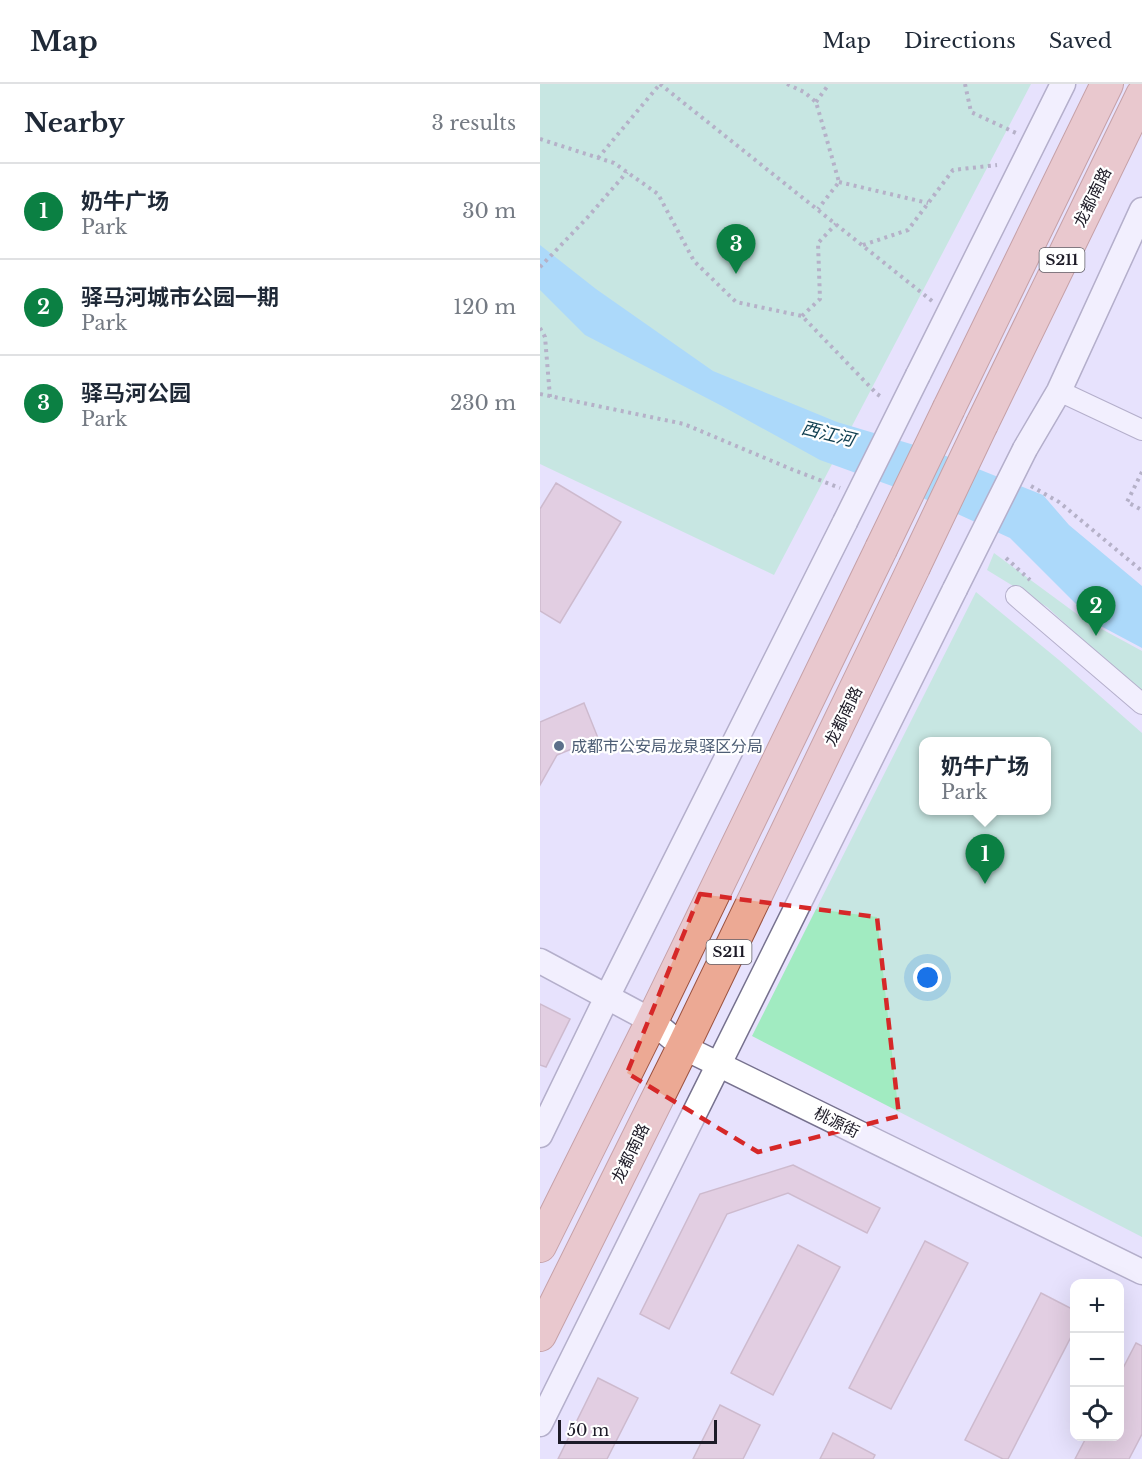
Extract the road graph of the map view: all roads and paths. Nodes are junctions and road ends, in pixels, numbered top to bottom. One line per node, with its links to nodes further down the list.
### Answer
1 (660, 84): 11 (path); 16 (path)
2 (787, 84): 8 (path)
3 (829, 84): 8 (path)
4 (965, 84): 9 (path)
5 (1063, 84): 21 (street)
6 (1107, 84): 38 (main road, S211, bridge)
7 (1142, 95): 39 (main road, 龙都南路 / S211, bridge)
8 (816, 102): 14 (path)
9 (1017, 134)
10 (540, 139): 11 (path)
11 (598, 158): 13 (path)
12 (1000, 165): 15 (path)
13 (627, 172): 20 (path); 22 (path)
14 (839, 182): 15 (path); 16 (path)
15 (928, 203): 19 (path)
16 (818, 210): 18 (path)
17 (1142, 210): 24 (street)
18 (836, 224): 19 (path); 22 (path)
19 (863, 245): 21 (path)
20 (540, 267)
21 (949, 314): 37 (street, bridge)
22 (802, 316): 27 (path)
23 (540, 328): 26 (path)
24 (1059, 391): 28 (street); 40 (street, bridge)
25 (540, 394): 26 (path)
26 (550, 396): 31 (path)
27 (887, 400)
28 (1142, 430)
29 (1142, 472): 32 (path)
30 (1028, 484): 33 (path)
31 (844, 489)
32 (1142, 510)
33 (1142, 571)
34 (1017, 596): 35 (street)
35 (1142, 704)
36 (540, 961): 37 (street, 桃源街)
37 (607, 997): 38 (street, 桃源街); 41 (street)
38 (652, 1021): 39 (street, 桃源街); 42 (main road, S211)
39 (683, 1047): 40 (street, 桃源街); 44 (main road, 龙都南路 / S211)
40 (719, 1064): 43 (street, 桃源街); 45 (street)
41 (540, 1135)
42 (540, 1246)
43 (1142, 1272)
44 (540, 1335)
45 (540, 1424)

